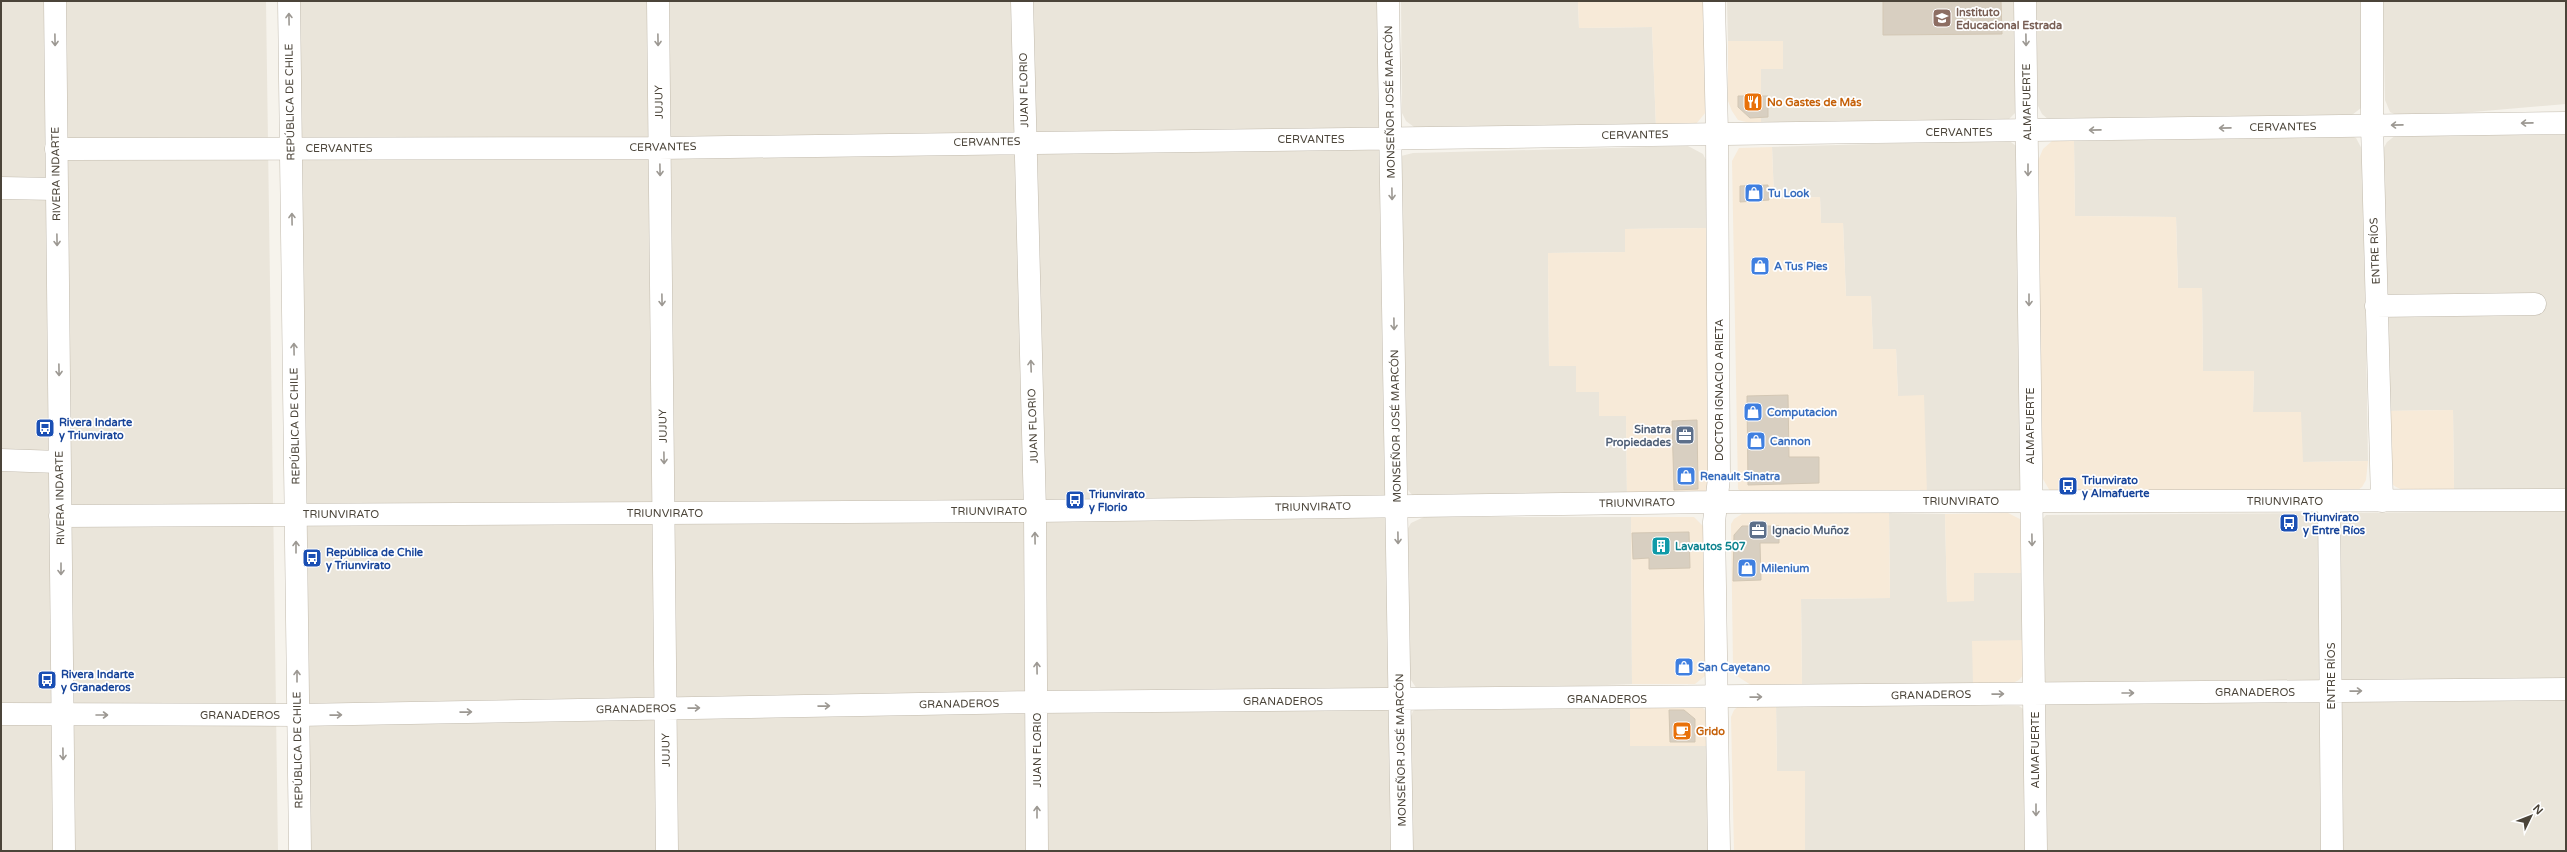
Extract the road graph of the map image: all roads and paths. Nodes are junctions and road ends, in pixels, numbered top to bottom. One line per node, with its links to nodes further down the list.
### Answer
1 (54, 1): 17 (street, RIVERA INDARTE, one-way to 17)
2 (288, 1): 15 (street, REPÚBLICA DE CHILE, one-way to 2)
3 (658, 1): 16 (street, JUJUY, one-way to 16)
4 (1022, 1): 14 (street, JUAN FLORIO)
5 (1388, 1): 13 (street, MONSEÑOR JOSÉ MARCÓN)
6 (1714, 1): 12 (street, DOCTOR IGNACIO ARIETA)
7 (2025, 1): 11 (street, ALMAFUERTE, one-way to 11)
8 (2372, 1): 10 (street, ENTRE RÍOS)
9 (2566, 123): 10 (street, CERVANTES, one-way to 10)
10 (2372, 125): 11 (street, CERVANTES, one-way to 11); 21 (street, ENTRE RÍOS)
11 (2028, 131): 12 (street, CERVANTES); 25 (street, ALMAFUERTE, one-way to 25)
12 (1717, 134): 13 (street, CERVANTES); 28 (street, DOCTOR IGNACIO ARIETA)
13 (1390, 138): 14 (street, CERVANTES); 29 (street, MONSEÑOR JOSÉ MARCÓN, one-way to 29)
14 (1024, 141): 16 (street, CERVANTES); 30 (street, JUAN FLORIO, one-way to 14)
15 (291, 148): 16 (street, CERVANTES); 17 (street, CERVANTES); 32 (street, REPÚBLICA DE CHILE, one-way to 15)
16 (659, 148): 31 (street, JUJUY, one-way to 31)
17 (56, 149): 19 (street, RIVERA INDARTE)
18 (1, 188): 19 (street)
19 (56, 189): 23 (street, RIVERA INDARTE, one-way to 23)
20 (2535, 304): 21 (street)
21 (2376, 306): 27 (street, ENTRE RÍOS)
22 (1, 460): 23 (street)
23 (60, 462): 33 (street, RIVERA INDARTE)
24 (2566, 500): 27 (street, TRIUNVIRATO)
25 (2031, 501): 26 (street, TRIUNVIRATO); 28 (street, TRIUNVIRATO); 36 (street, ALMAFUERTE, one-way to 36)
26 (2329, 501): 27 (street, TRIUNVIRATO); 35 (street, ENTRE RÍOS)
27 (2382, 501)
28 (1718, 502): 29 (street, TRIUNVIRATO); 37 (street, DOCTOR IGNACIO ARIETA)
29 (1398, 506): 30 (street, TRIUNVIRATO); 38 (street, MONSEÑOR JOSÉ MARCÓN, one-way to 38)
30 (1035, 511): 31 (street, TRIUNVIRATO); 39 (street, JUAN FLORIO, one-way to 30)
31 (665, 513): 32 (street, TRIUNVIRATO); 40 (street, JUJUY)
32 (296, 514): 33 (street, TRIUNVIRATO); 43 (street, REPÚBLICA DE CHILE, one-way to 32)
33 (60, 516): 42 (street, RIVERA INDARTE, one-way to 42)
34 (2566, 689): 35 (street, GRANADEROS, one-way to 34)
35 (2331, 691): 36 (street, GRANADEROS, one-way to 35); 51 (street, ENTRE RÍOS)
36 (2035, 693): 37 (street, GRANADEROS, one-way to 36); 50 (street, ALMAFUERTE, one-way to 50)
37 (1717, 698): 38 (street, GRANADEROS); 49 (street, DOCTOR IGNACIO ARIETA)
38 (1400, 700): 39 (street, GRANADEROS); 48 (street, MONSEÑOR JOSÉ MARCÓN)
39 (1037, 702): 40 (street, GRANADEROS, one-way to 39); 47 (street, JUAN FLORIO, one-way to 39)
40 (666, 709): 43 (street, GRANADEROS, one-way to 40); 46 (street, JUJUY)
41 (1, 714): 42 (street, GRANADEROS)
42 (63, 715): 43 (street, GRANADEROS, one-way to 43); 44 (street, RIVERA INDARTE, one-way to 44)
43 (297, 716): 45 (street, REPÚBLICA DE CHILE)
44 (64, 851)
45 (300, 851)
46 (667, 851)
47 (1037, 851)
48 (1402, 851)
49 (1719, 851)
50 (2036, 851)
51 (2332, 851)

